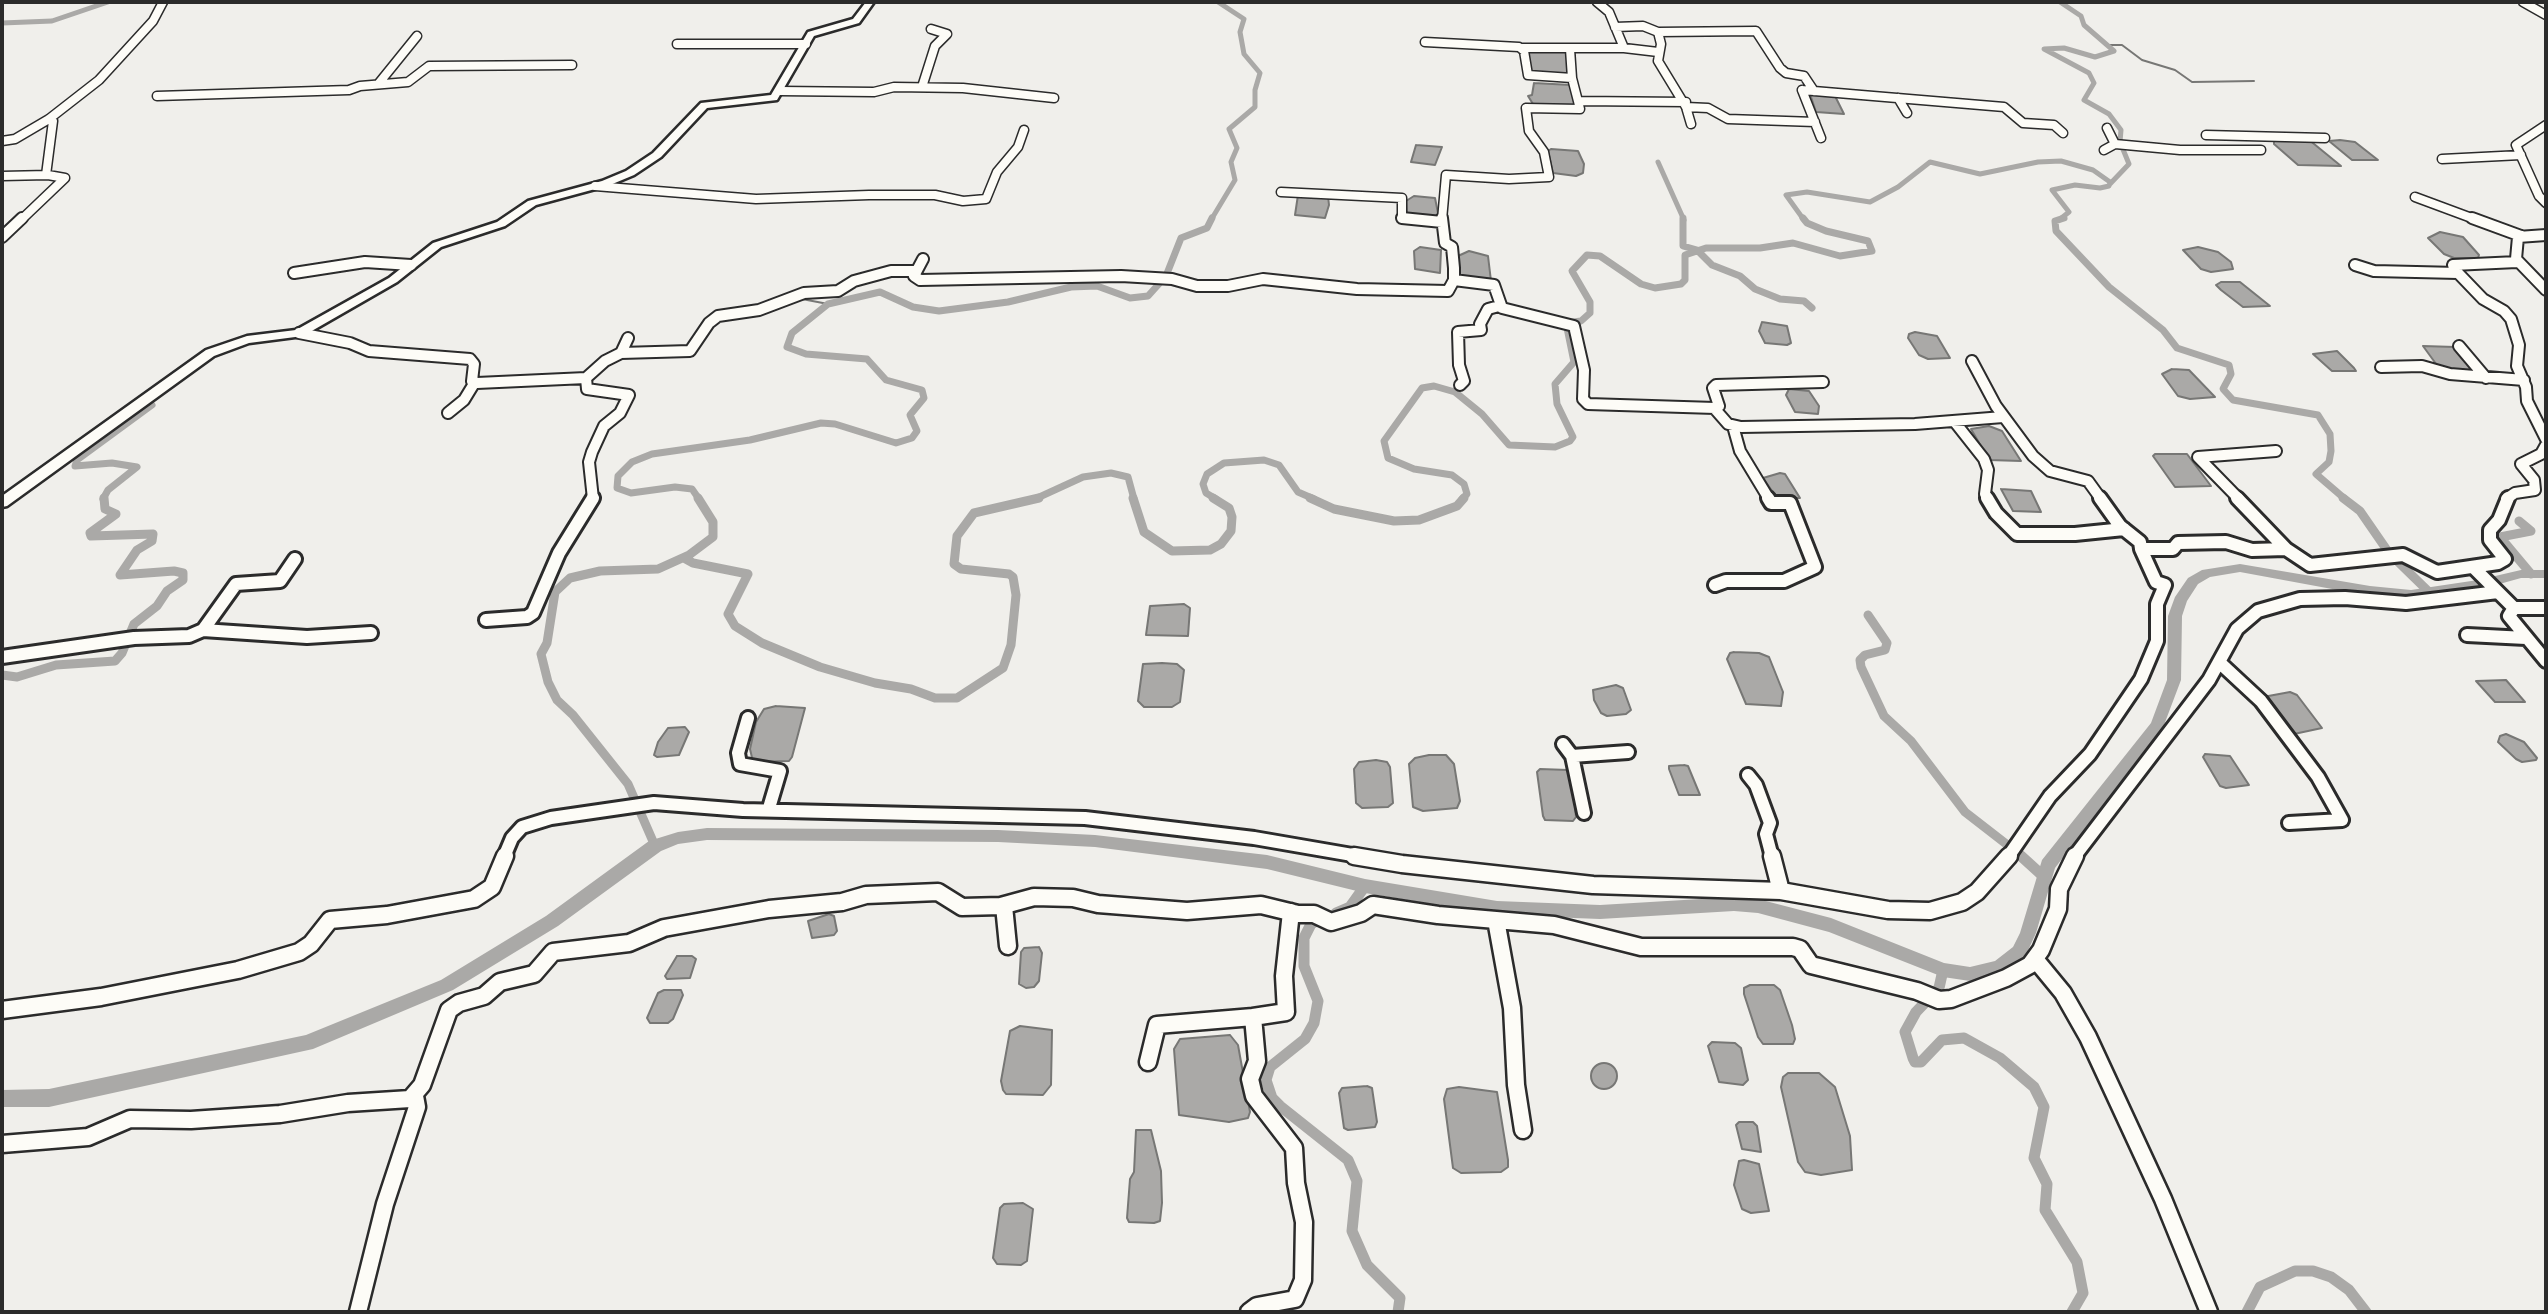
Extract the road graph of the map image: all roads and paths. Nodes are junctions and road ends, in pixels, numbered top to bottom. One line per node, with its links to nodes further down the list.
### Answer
1 (163, 2): 29 (street)
2 (870, 2): 12 (main road)
3 (1597, 2): 6 (street)
4 (2523, 2): 5 (street)
5 (2546, 15)
6 (1615, 27): 8 (street); 14 (street)
7 (931, 29): 20 (street)
8 (1658, 32): 16 (street); 21 (street)
9 (417, 36): 19 (street)
10 (1425, 42): 13 (street)
11 (677, 44): 12 (street)
12 (806, 44): 22 (main road)
13 (1522, 48): 15 (street); 18 (street)
14 (1624, 48): 15 (street); 16 (street)
15 (1570, 49): 18 (street)
16 (1658, 52): 27 (street)
17 (572, 65): 19 (street)
18 (1572, 78): 26 (street)
19 (379, 83): 23 (street)
20 (922, 87): 22 (street); 24 (street)
21 (1814, 91): 25 (street); 30 (street)
22 (780, 92): 50 (main road)
23 (157, 96)
24 (1054, 98)
25 (1898, 98): 28 (street); 35 (street)
26 (1579, 102): 27 (street); 54 (street)
27 (1685, 104): 30 (street); 31 (street)
28 (1907, 113)
29 (49, 119): 40 (street); 48 (street)
30 (1815, 122): 38 (street)
31 (1691, 124)
32 (2546, 125): 46 (street)
33 (2107, 128): 41 (street)
34 (1024, 130): 50 (street)
35 (2063, 133)
36 (2206, 135): 37 (street)
37 (2217, 136): 39 (street); 44 (street)
38 (1821, 138)
39 (2325, 138)
40 (2, 141)
41 (2116, 144): 42 (street); 43 (street)
42 (2130, 147): 44 (street)
43 (2104, 150)
44 (2232, 150): 45 (street)
45 (2261, 150)
46 (2521, 155): 47 (street); 53 (street)
47 (2442, 159)
48 (46, 175): 49 (street); 57 (street)
49 (2, 176)
50 (595, 186): 60 (main road)
51 (1281, 192): 54 (street)
52 (2415, 197): 56 (street)
53 (2546, 204)
54 (1442, 222): 66 (street)
55 (2546, 235): 56 (street)
56 (2521, 236): 59 (street)
57 (2, 237)
58 (923, 259): 62 (street)
59 (2517, 262): 64 (street); 67 (street)
60 (411, 265): 63 (street); 69 (main road)
61 (2354, 265): 64 (street)
62 (915, 271): 65 (street); 72 (street)
63 (294, 273)
64 (2458, 273): 77 (street)
65 (1157, 278): 66 (street)
66 (1454, 280): 68 (street)
67 (2546, 290)
68 (1499, 306): 80 (street); 81 (street)
69 (299, 333): 78 (street); 89 (main road)
70 (628, 338): 72 (street)
71 (2459, 346): 76 (street)
72 (621, 353): 75 (street)
73 (1972, 361): 83 (street)
74 (2381, 368): 76 (street)
75 (586, 378): 78 (street); 99 (street)
76 (2486, 378): 77 (street)
77 (2524, 380): 86 (street)
78 (475, 382): 82 (street)
79 (1824, 382): 81 (street)
80 (1460, 385)
81 (1714, 408): 85 (street)
82 (448, 413)
83 (2003, 417): 84 (street); 90 (street)
84 (1954, 421): 85 (street); 90 (street)
85 (1733, 426): 95 (street)
86 (2546, 439)
87 (2546, 445): 94 (street)
88 (2276, 451): 91 (street)
89 (2, 503)
90 (2124, 528): 92 (street)
91 (2286, 549): 92 (street); 94 (street)
92 (2141, 550): 115 (street)
93 (295, 559): 100 (street)
94 (2473, 567): 96 (street)
95 (1715, 585)
96 (2491, 585): 97 (street); 107 (street)
97 (2514, 608): 98 (street); 103 (street)
98 (2546, 608)
99 (486, 620)
100 (203, 630): 101 (street); 105 (street)
101 (371, 633)
102 (2467, 635): 103 (street)
103 (2529, 641): 104 (street); 106 (street)
104 (2546, 645)
105 (2, 657)
106 (2546, 661)
107 (2219, 662): 114 (street); 120 (street)
108 (748, 718): 112 (street)
109 (1628, 752): 113 (street)
110 (1748, 775): 115 (street)
111 (617, 808): 112 (street); 123 (street)
112 (769, 808): 115 (street)
113 (1584, 813)
114 (2289, 823)
115 (1781, 891)
116 (1004, 906): 117 (street); 119 (street); 126 (street)
117 (1291, 912): 118 (street); 124 (street)
118 (1496, 920): 121 (street); 127 (street)
119 (1008, 946)
120 (2035, 959): 122 (street); 131 (street)
121 (1917, 991): 122 (street)
122 (1939, 1000)
123 (2, 1010)
124 (1253, 1017): 125 (street); 130 (street)
125 (1148, 1062)
126 (415, 1096): 128 (street); 129 (street)
127 (1523, 1130)
128 (2, 1144)
129 (358, 1312)
130 (1249, 1312)
131 (2209, 1312)

